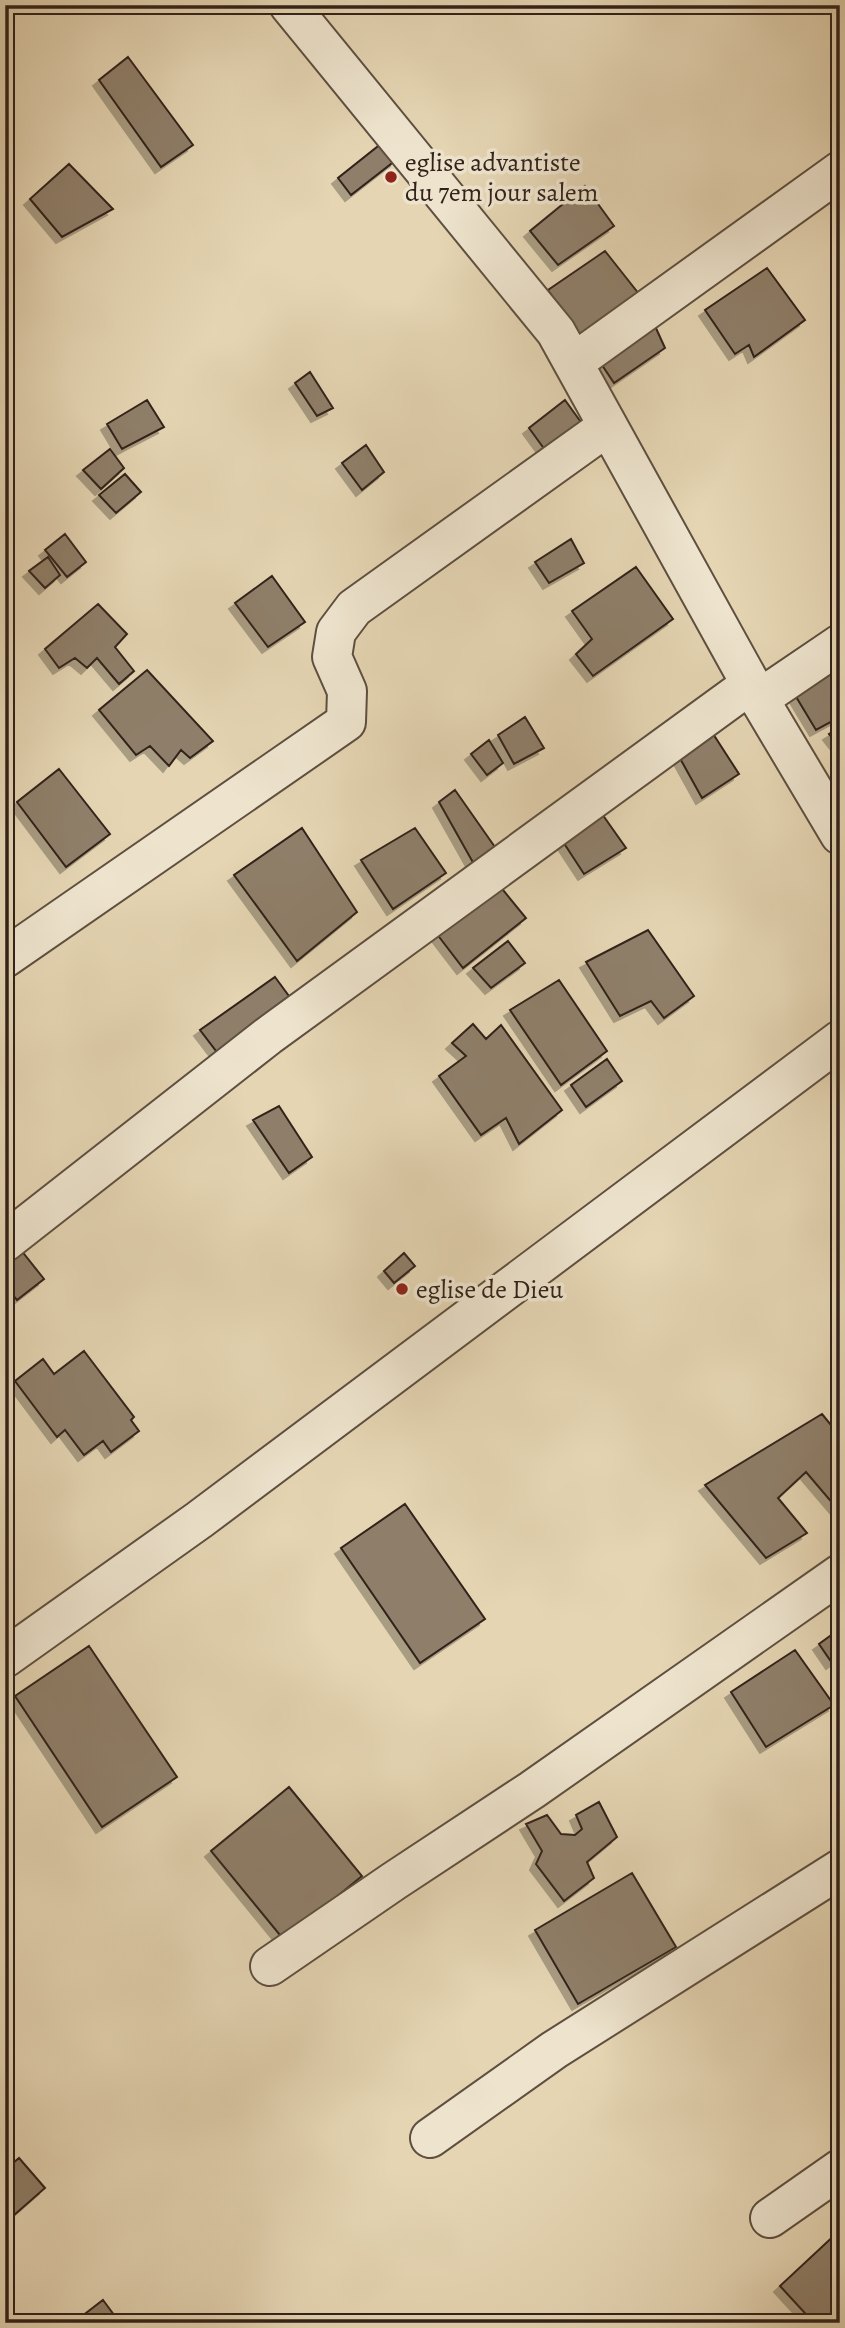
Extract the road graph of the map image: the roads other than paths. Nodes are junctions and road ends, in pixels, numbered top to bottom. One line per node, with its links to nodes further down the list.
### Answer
1 (289, 5): 3 (street)
2 (840, 171): 3 (street)
3 (573, 363): 4 (street)
4 (608, 426): 6 (street); 8 (street)
5 (840, 643): 6 (street)
6 (755, 692): 7 (street); 10 (street)
7 (840, 835)
8 (5, 958)
9 (840, 1040): 12 (street)
10 (5, 1242)
11 (840, 1574): 14 (street)
12 (5, 1658)
13 (840, 1869): 15 (street)
14 (270, 1966)
15 (430, 2138)
16 (840, 2169): 17 (street)
17 (770, 2218)

